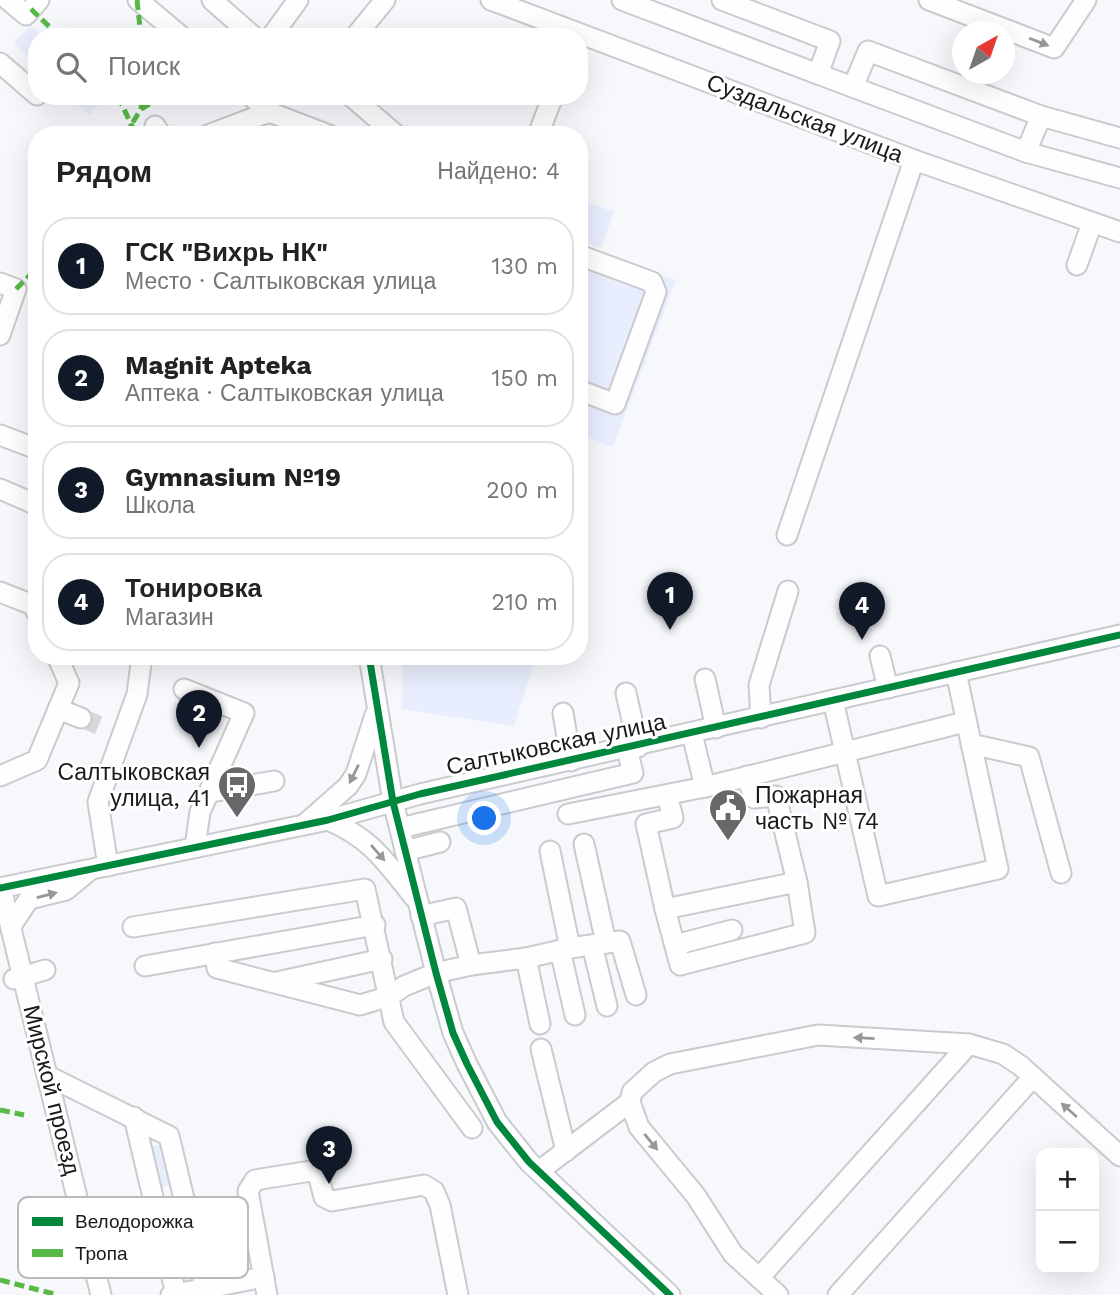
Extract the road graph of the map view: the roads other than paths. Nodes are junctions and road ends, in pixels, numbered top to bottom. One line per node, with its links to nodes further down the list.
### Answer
1 (8, 0): 2 (street)
2 (39, 0)
3 (138, 0): 12 (street)
4 (212, 0): 13 (street)
5 (298, 0): 14 (street)
6 (385, 0): 15 (street)
7 (491, 0): 16 (street, Суздальская улица)
8 (622, 0): 19 (street)
9 (722, 0): 19 (street)
10 (929, 0): 11 (street, one-way to 11)
11 (1086, 0)
12 (171, 28)
13 (244, 28)
14 (278, 28)
15 (363, 28)
16 (561, 28)
17 (588, 38): 33 (street, Суздальская улица)
18 (0, 63): 20 (street)
19 (818, 74): 21 (street)
20 (28, 87)
21 (853, 87): 26 (street); 32 (street)
22 (261, 105): 25 (street)
23 (361, 105): 29 (street)
24 (550, 105): 30 (street)
25 (269, 112): 27 (street); 28 (street)
26 (1041, 116): 31 (street); 32 (street)
27 (232, 126)
28 (306, 126)
29 (386, 126)
30 (541, 126)
31 (1120, 138)
32 (1026, 152): 34 (street)
33 (914, 159): 35 (street, Суздальская улица); 46 (street)
34 (1120, 178)
35 (1092, 223): 36 (street, Суздальская улица); 38 (street)
36 (1120, 232)
37 (588, 258): 41 (street)
38 (1077, 265)
39 (0, 283): 40 (street)
40 (0, 335)
41 (588, 394)
42 (0, 435): 43 (street)
43 (28, 446)
44 (0, 489): 45 (street)
45 (28, 501)
46 (787, 535)
47 (788, 591): 65 (street)
48 (0, 592): 49 (street)
49 (28, 603)
50 (1120, 635): 55 (street, Салтыковская улица)
51 (880, 656): 57 (street)
52 (61, 665): 61 (street)
53 (141, 665): 89 (street)
54 (370, 665): 62 (street)
55 (956, 672): 57 (street, Салтыковская улица); 66 (street)
56 (705, 679): 67 (street)
57 (888, 688): 60 (street, Салтыковская улица)
58 (184, 689): 77 (street)
59 (626, 693): 70 (street)
60 (833, 700): 65 (street, Салтыковская улица); 71 (street)
61 (58, 709): 64 (street); 73 (street)
62 (377, 710): 79 (street); 82 (street, one-way to 82)
63 (563, 713): 72 (street)
64 (80, 718)
65 (761, 718): 67 (street, Салтыковская улица)
66 (965, 722): 69 (street); 71 (street)
67 (716, 728): 68 (street, Салтыковская улица)
68 (692, 734): 70 (street, Салтыковская улица); 76 (street)
69 (971, 744): 71 (street); 90 (street)
70 (633, 748): 72 (street, Салтыковская улица); 83 (street)
71 (843, 752): 74 (street)
72 (570, 761): 79 (street, Салтыковская улица)
73 (0, 776)
74 (747, 776): 76 (street); 92 (street)
75 (274, 780): 77 (street)
76 (705, 787): 78 (street)
77 (211, 792): 86 (street)
78 (667, 795): 80 (street); 94 (street)
79 (393, 802): 81 (street, Салтыковская улица); 83 (street)
80 (568, 814)
81 (328, 820): 82 (street, Салтыковская улица); 93 (street, one-way to 93)
82 (302, 826): 86 (street, Салтыковская улица)
83 (400, 828): 87 (street)
84 (440, 842): 87 (street)
85 (584, 844): 99 (street)
86 (195, 847): 89 (street, Салтыковская улица)
87 (405, 851): 93 (street)
88 (550, 851): 101 (street)
89 (100, 868): 91 (street, Салтыковская улица); 95 (street, one-way to 89)
90 (1061, 873)
91 (1, 888): 95 (street, Мирской проезд)
92 (798, 888): 94 (street); 100 (street)
93 (419, 908): 105 (street); 108 (street)
94 (665, 909): 100 (street)
95 (5, 921): 109 (street, Мирской проезд)
96 (375, 925): 97 (street); 102 (street); 104 (street)
97 (133, 927)
98 (732, 930): 100 (street)
99 (599, 944): 101 (street); 111 (street); 113 (street)
100 (675, 945)
101 (565, 949): 103 (street); 114 (street)
102 (215, 953): 106 (street); 110 (street)
103 (526, 958): 105 (street); 115 (street)
104 (383, 959): 110 (street); 112 (street)
105 (471, 965): 108 (street)
106 (145, 966)
107 (45, 970): 109 (street)
108 (436, 973): 112 (street); 125 (street)
109 (18, 978): 118 (street, Мирской проезд)
110 (273, 982): 112 (street)
111 (636, 995)
112 (390, 996): 122 (street)
113 (607, 1006)
114 (575, 1014)
115 (540, 1024)
116 (969, 1044): 119 (street); 120 (street, one-way to 120); 130 (street)
117 (541, 1049): 123 (street)
118 (48, 1076): 121 (street); 128 (street, Мирской проезд)
119 (1033, 1077): 124 (street, one-way to 119); 137 (street)
120 (630, 1102): 123 (street); 130 (street, one-way to 130)
121 (134, 1117): 126 (street); 127 (street)
122 (472, 1128)
123 (566, 1151): 125 (street)
124 (1120, 1156)
125 (539, 1171): 135 (street)
126 (182, 1189): 127 (street); 129 (street)
127 (152, 1195)
128 (77, 1197)
129 (184, 1197)
130 (759, 1278): 136 (street)
131 (265, 1286): 132 (street); 134 (street)
132 (206, 1292): 133 (street)
133 (173, 1295)
134 (458, 1295)
135 (670, 1295)
136 (778, 1295)
137 (838, 1295)

